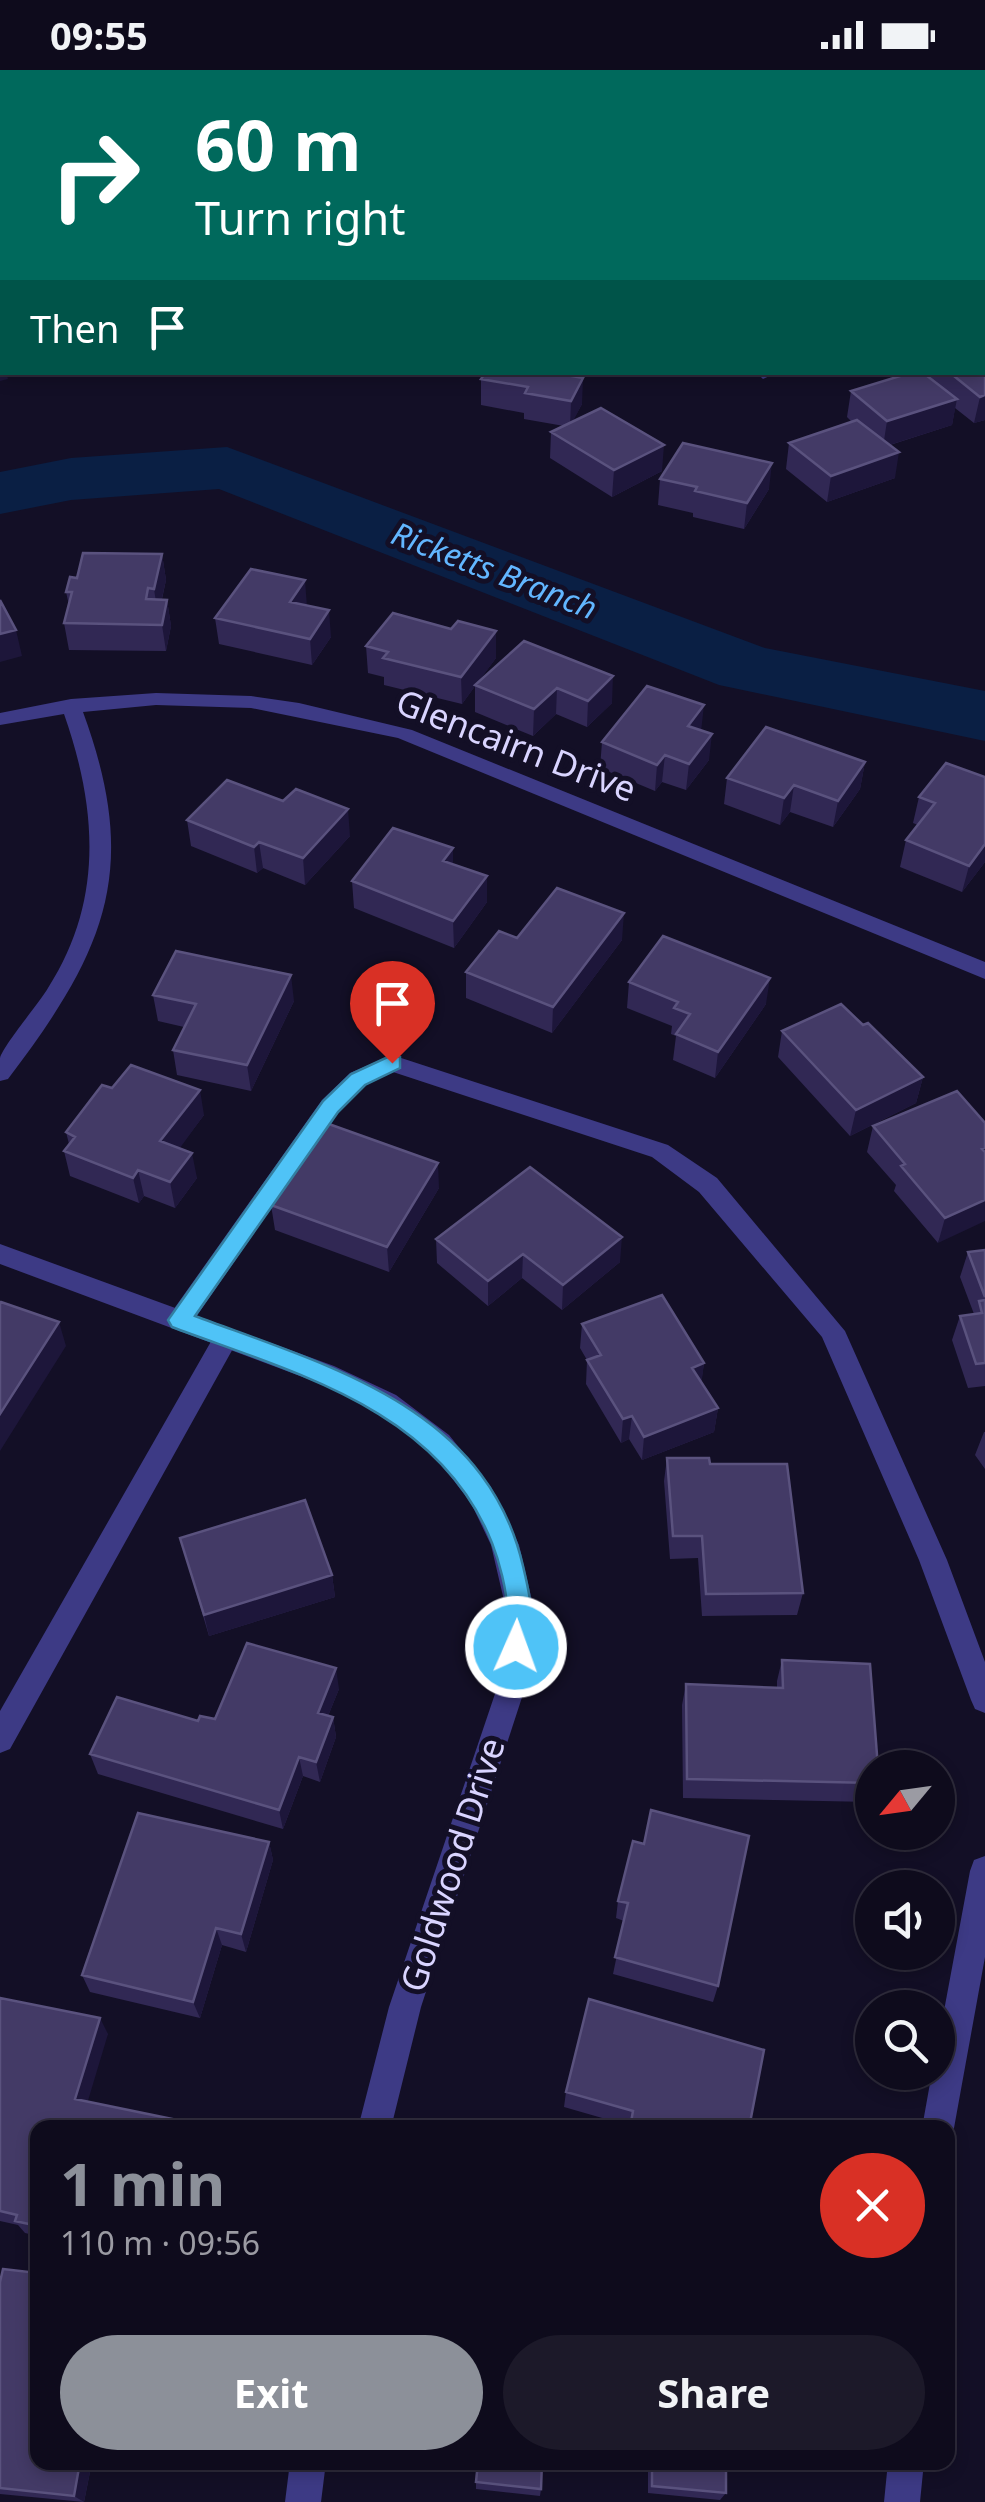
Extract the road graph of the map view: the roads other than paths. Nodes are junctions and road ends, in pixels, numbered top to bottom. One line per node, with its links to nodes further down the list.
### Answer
1 (71, 705): 2 (street, Glencairn Drive); 3 (street, Glencairn Drive); 4 (street)
2 (0, 718)
3 (985, 971)
4 (0, 1073)
5 (0, 1254): 6 (street, Goldwood Drive)
6 (180, 1320): 7 (street, Goldwood Drive); 8 (street)
7 (226, 1338): 9 (street); 11 (street, Goldwood Drive)
8 (985, 1700)
9 (0, 1739)
10 (985, 1871): 12 (street)
11 (376, 2120)
12 (939, 2120)
13 (307, 2470): 15 (street)
14 (905, 2470): 16 (street)
15 (303, 2502)
16 (902, 2502)

